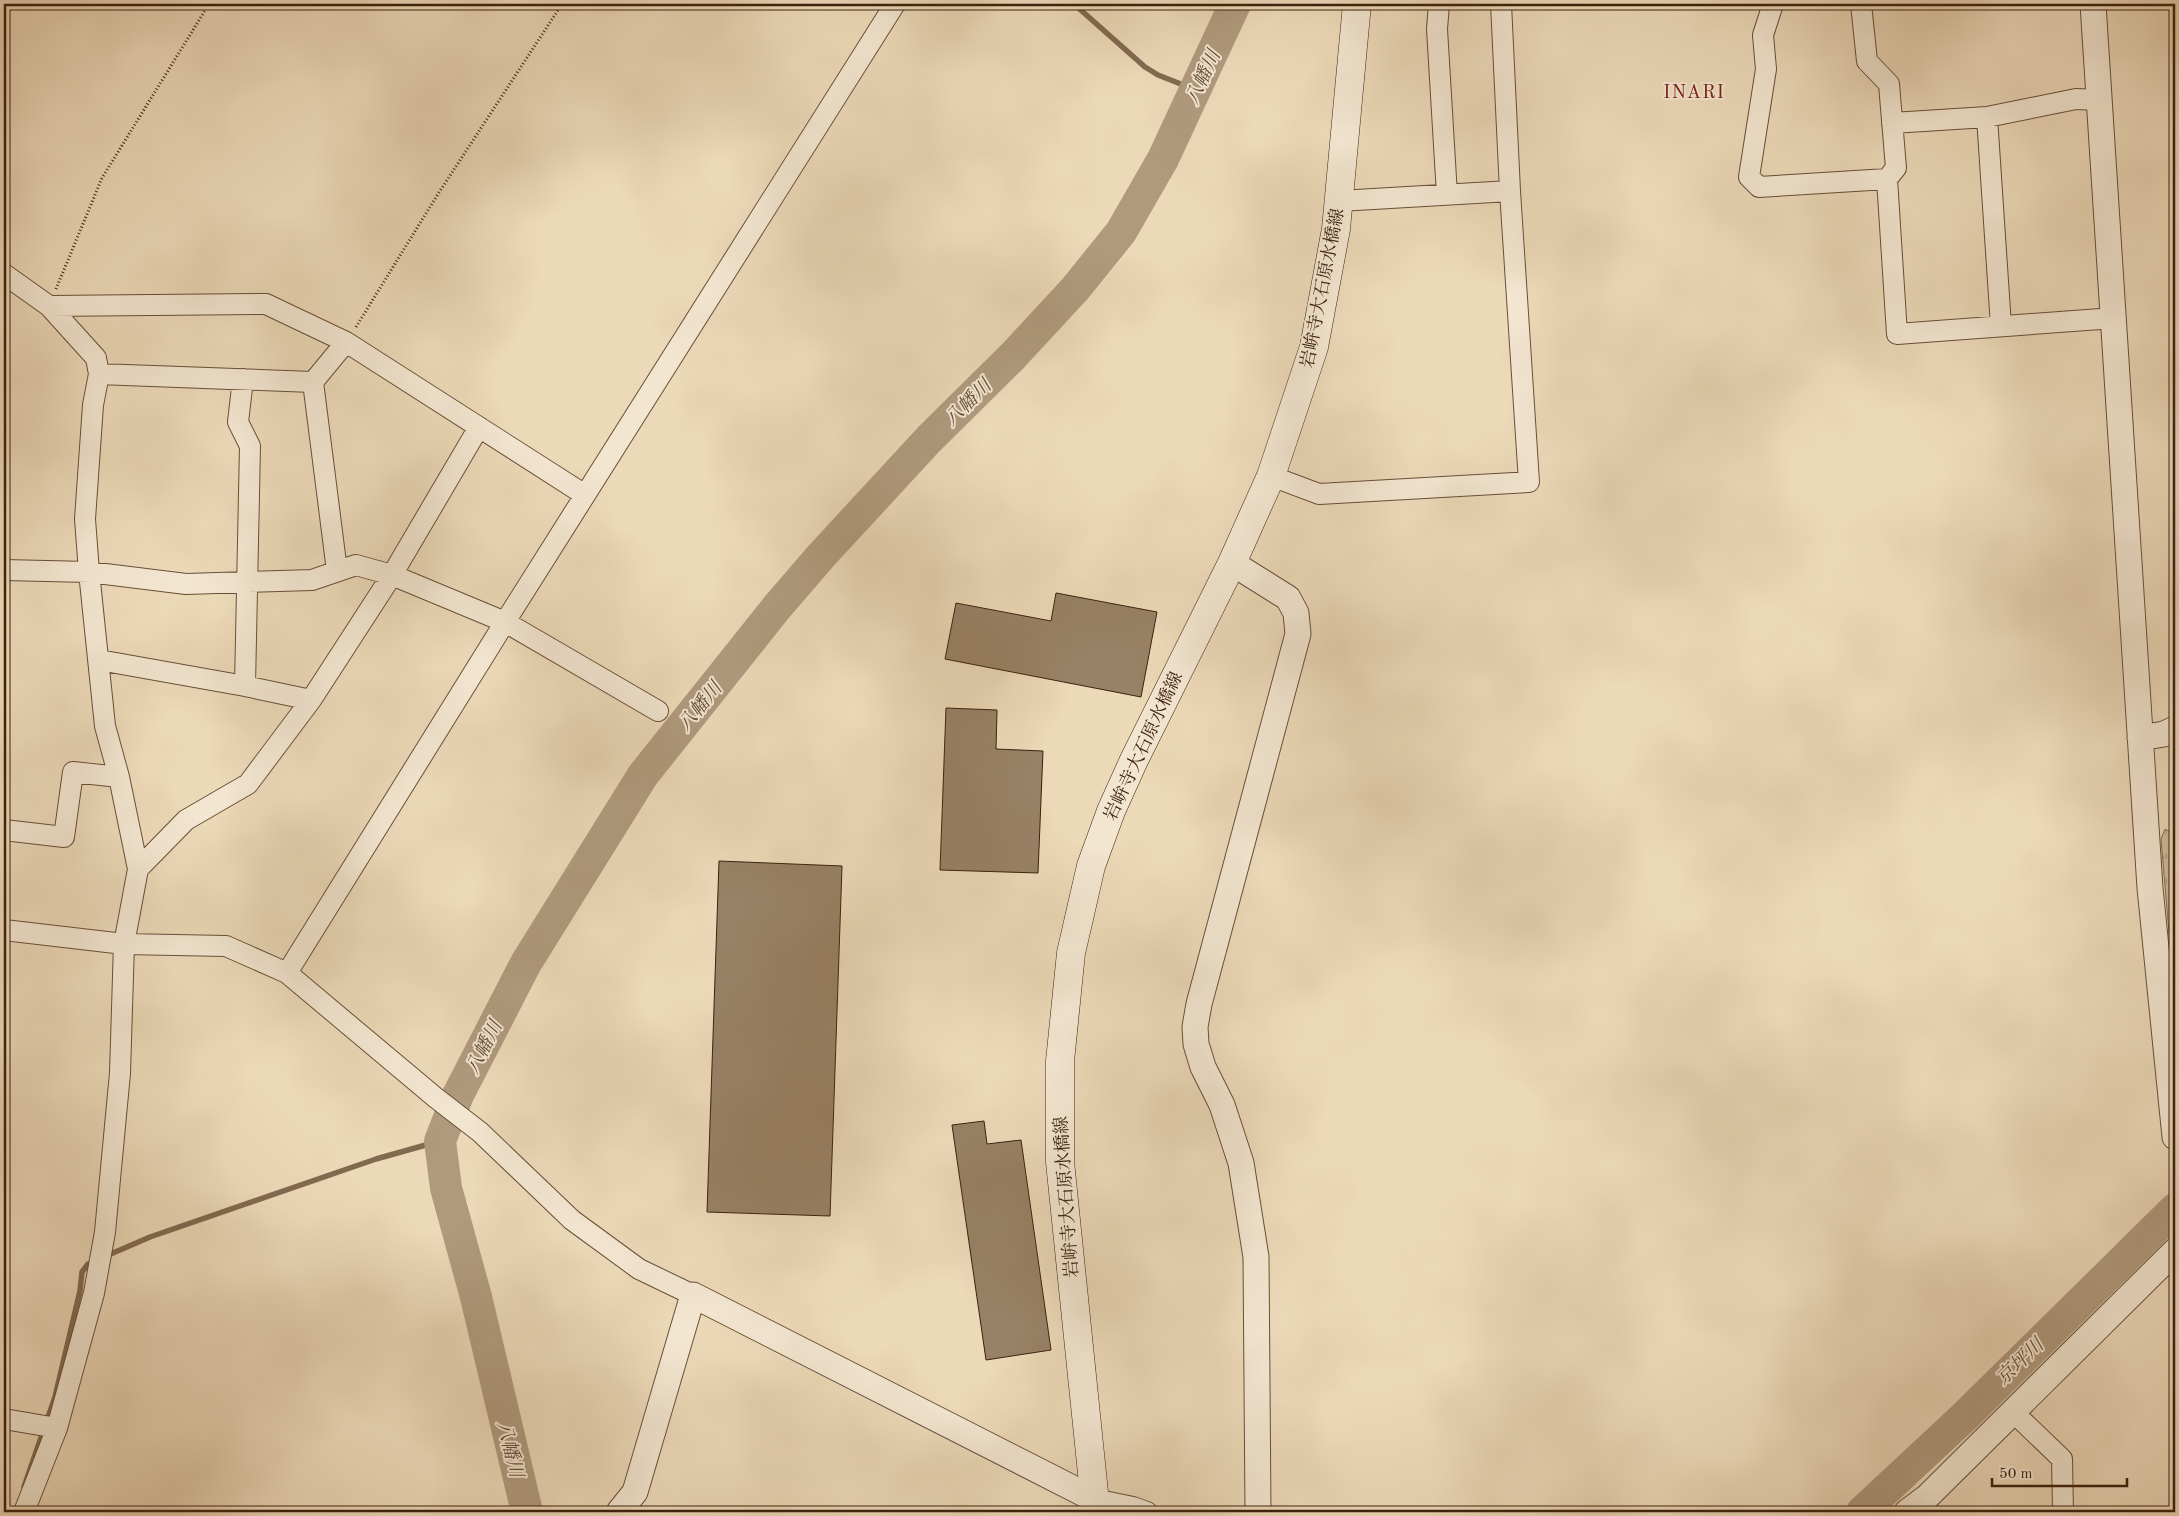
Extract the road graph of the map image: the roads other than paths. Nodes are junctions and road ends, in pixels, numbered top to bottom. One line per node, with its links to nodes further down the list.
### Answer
1 (895, 4): 25 (street)
2 (1357, 4): 14 (main road, 岩峅寺大石原水橋線)
3 (1439, 4): 13 (street)
4 (1502, 4): 12 (street)
5 (1772, 4): 11 (street)
6 (1861, 4): 10 (street)
7 (2093, 4): 8 (street)
8 (2100, 100): 9 (street); 17 (street)
9 (1987, 117): 10 (street); 18 (street)
10 (1892, 123): 11 (street)
11 (1887, 179): 18 (street)
12 (1510, 191): 13 (street); 24 (street)
13 (1447, 195): 14 (street)
14 (1339, 201): 24 (main road, 岩峅寺大石原水橋線)
15 (4, 274): 16 (street)
16 (49, 306): 19 (street); 20 (street)
17 (2114, 318): 18 (street); 38 (street)
18 (2001, 326)
19 (346, 342): 22 (street); 23 (street)
20 (99, 374): 21 (street); 29 (street)
21 (243, 379): 22 (street); 31 (street)
22 (313, 382): 28 (street)
23 (479, 428): 25 (street); 30 (street)
24 (1271, 476): 26 (main road, 岩峅寺大石原水橋線)
25 (585, 496): 32 (street)
26 (1232, 563): 51 (main road, 岩峅寺大石原水橋線); 56 (street)
27 (4, 570): 29 (street)
28 (337, 571): 30 (street); 31 (street)
29 (89, 572): 31 (street); 33 (street)
30 (392, 575): 32 (street); 35 (street)
31 (248, 582): 34 (street)
32 (505, 622): 36 (street); 44 (street)
33 (99, 660): 34 (street); 39 (street)
34 (246, 686): 35 (street)
35 (311, 700): 41 (street)
36 (658, 712)
37 (2175, 729): 38 (street)
38 (2140, 738): 45 (street)
39 (119, 777): 40 (street); 41 (street)
40 (4, 830)
41 (138, 868): 43 (street)
42 (4, 930): 43 (street)
43 (124, 944): 44 (street); 50 (street)
44 (287, 973): 47 (street)
45 (2175, 1137)
46 (2175, 1251): 48 (street)
47 (693, 1295): 51 (street); 54 (street)
48 (2012, 1411): 52 (street); 58 (street)
49 (4, 1419): 50 (street)
50 (57, 1428): 53 (street)
51 (1095, 1505): 55 (street)
52 (1927, 1505): 57 (street)
53 (24, 1512)
54 (619, 1512)
55 (1147, 1512)
56 (1258, 1512)
57 (1907, 1512)
58 (2063, 1512)

